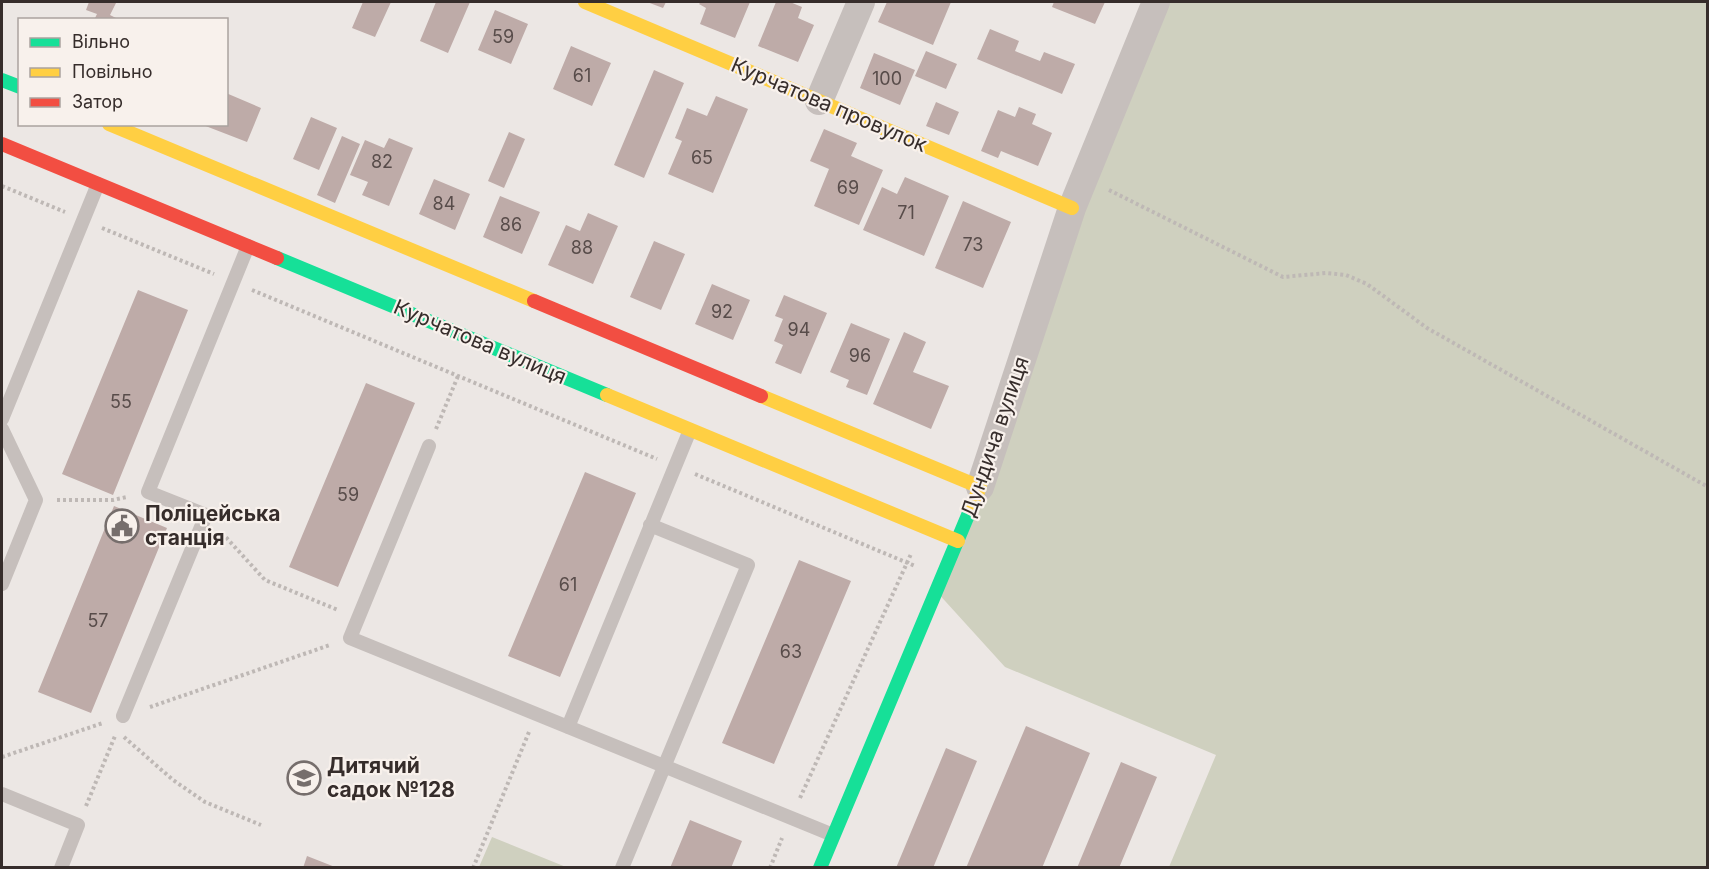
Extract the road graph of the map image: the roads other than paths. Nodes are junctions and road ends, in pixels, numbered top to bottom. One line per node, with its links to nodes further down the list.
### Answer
1 (585, 2): 6 (street, Курчатова провулок)
2 (861, 2): 6 (street)
3 (1156, 2): 10 (street, Дундича вулиця)
4 (2, 80): 5 (street)
5 (18, 86)
6 (819, 100): 10 (street, Курчатова провулок)
7 (114, 126): 16 (street)
8 (2, 144): 9 (street, Курчатова вулиця)
9 (98, 184): 11 (street, Курчатова вулиця); 12 (lane)
10 (1072, 208): 16 (street, Дундича вулиця)
11 (248, 246): 14 (street, Курчатова вулиця); 20 (lane)
12 (2, 419)
13 (2, 429): 19 (lane)
14 (690, 430): 17 (lane); 18 (street, Курчатова вулиця)
15 (429, 446): 21 (lane)
16 (980, 487): 18 (street, Дундича вулиця)
17 (650, 525): 21 (lane); 22 (lane)
18 (957, 541): 24 (street, Дундича вулиця)
19 (2, 584)
20 (123, 716)
21 (568, 727): 22 (lane)
22 (664, 766): 24 (lane); 26 (lane)
23 (2, 794): 25 (lane)
24 (833, 835): 27 (street, Дундича вулиця)
25 (61, 867)
26 (622, 867)
27 (820, 867)

